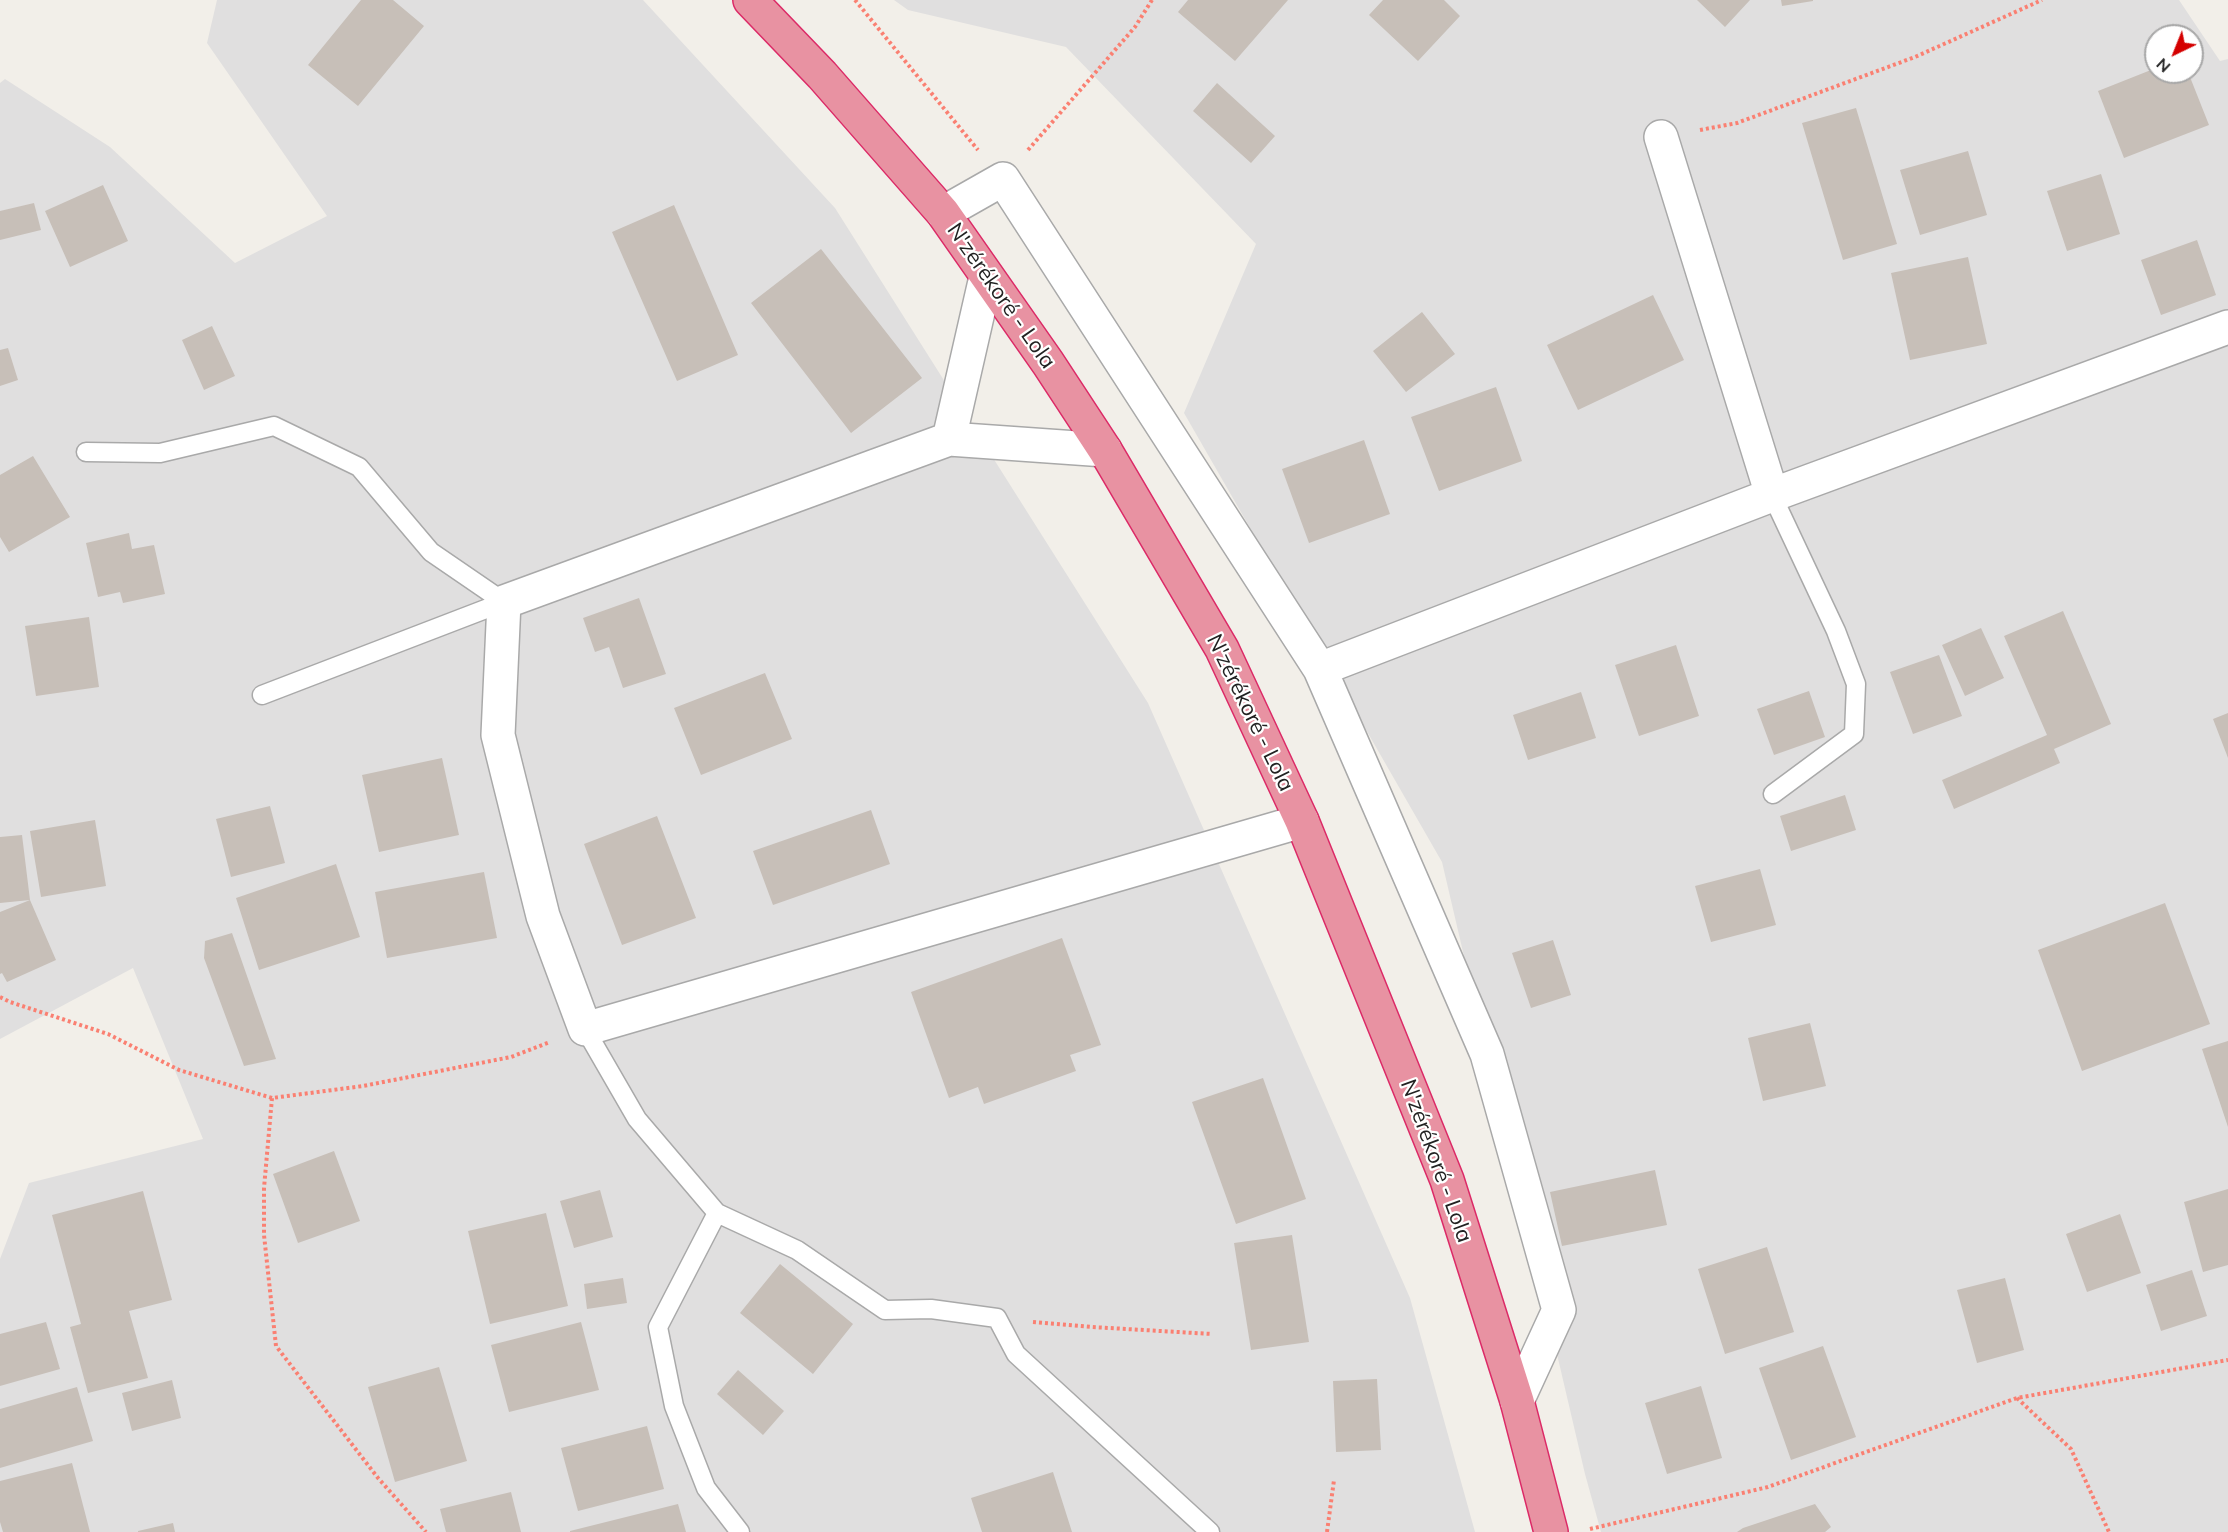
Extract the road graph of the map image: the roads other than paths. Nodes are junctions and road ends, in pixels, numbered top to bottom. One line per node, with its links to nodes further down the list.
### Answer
1 (750, 0): 3 (highway, N'zérékoré - Lola)
2 (1661, 137): 9 (street)
3 (943, 213): 4 (highway, N'zérékoré - Lola); 11 (street)
4 (986, 277): 6 (street); 7 (highway, N'zérékoré - Lola)
5 (2228, 327): 9 (street)
6 (949, 439): 7 (street); 10 (street)
7 (1106, 450): 14 (highway, N'zérékoré - Lola)
8 (86, 452): 10 (lane)
9 (1772, 495): 11 (street); 13 (lane)
10 (504, 602): 12 (lane); 15 (street)
11 (1320, 669): 17 (street)
12 (262, 695)
13 (1773, 794)
14 (1302, 821): 15 (street); 17 (highway, N'zérékoré - Lola)
15 (585, 1029): 16 (lane)
16 (717, 1213): 18 (lane); 19 (lane)
17 (1517, 1401): 20 (highway, N'zérékoré - Lola)
18 (740, 1532)
19 (1210, 1532)
20 (1551, 1532)

